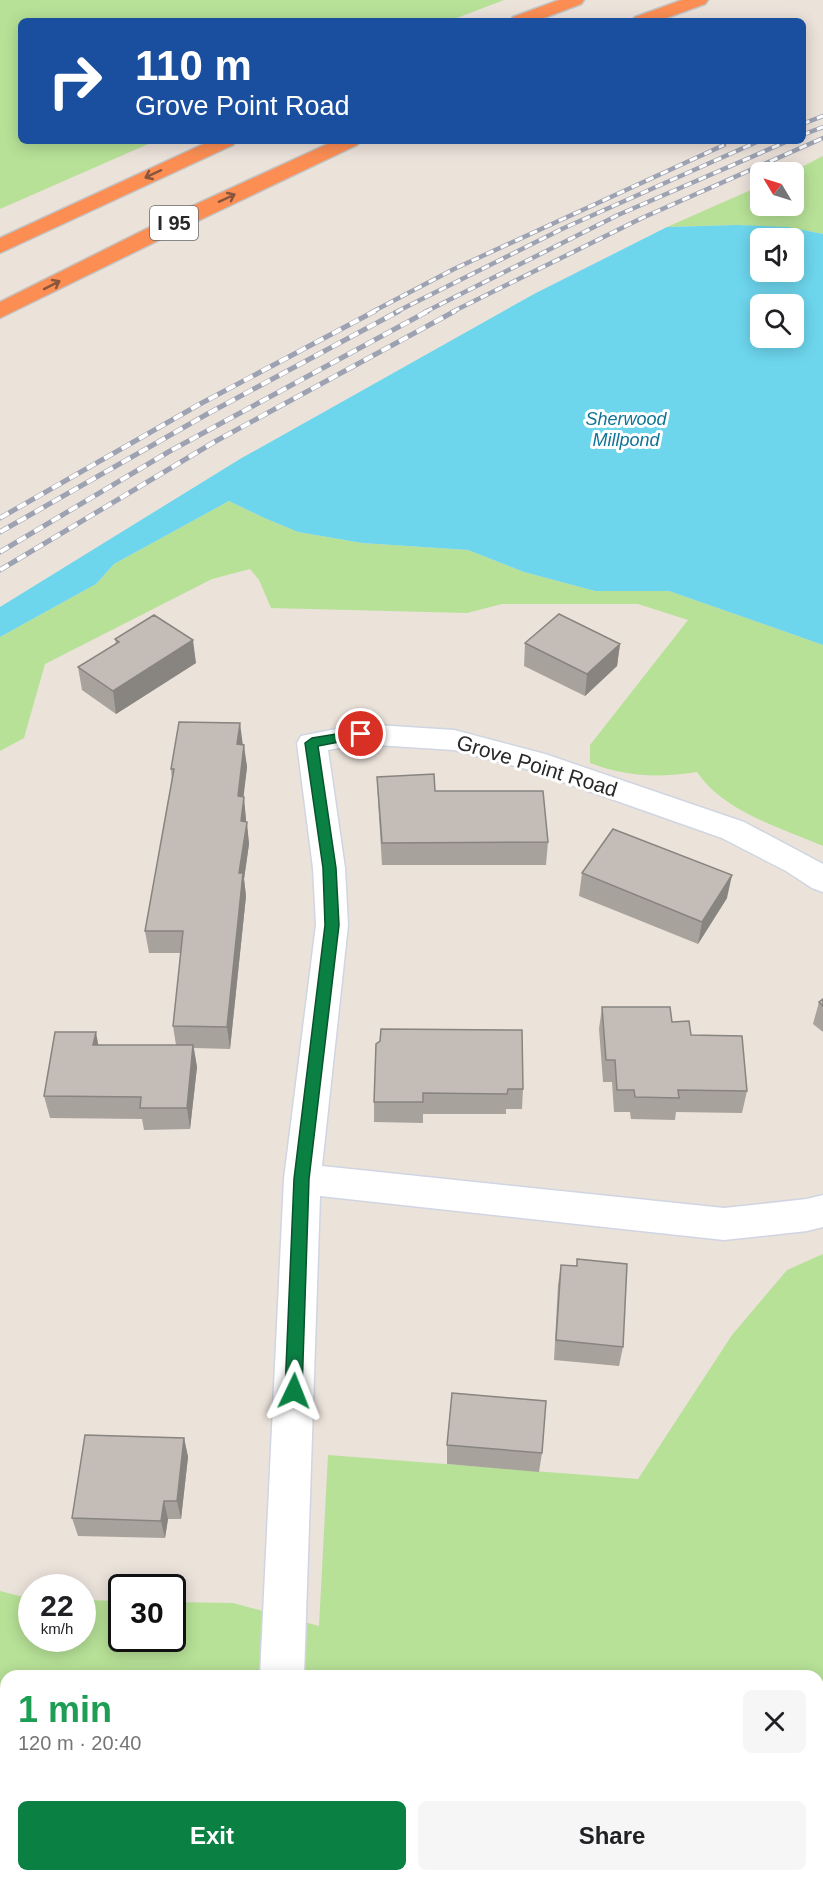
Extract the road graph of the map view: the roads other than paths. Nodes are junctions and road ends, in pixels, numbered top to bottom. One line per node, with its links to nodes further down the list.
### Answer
1 (575, 0): 3 (highway)
2 (699, 0): 4 (highway)
3 (527, 18)
4 (649, 18)
5 (220, 144): 7 (highway, I 95, one-way to 7)
6 (344, 144): 8 (highway, I 95, one-way to 6)
7 (0, 246)
8 (0, 311)
9 (823, 880): 10 (street, Grove Point Road)
10 (302, 1179): 11 (street); 12 (street, Grove Point Road)
11 (823, 1211)
12 (282, 1670)

